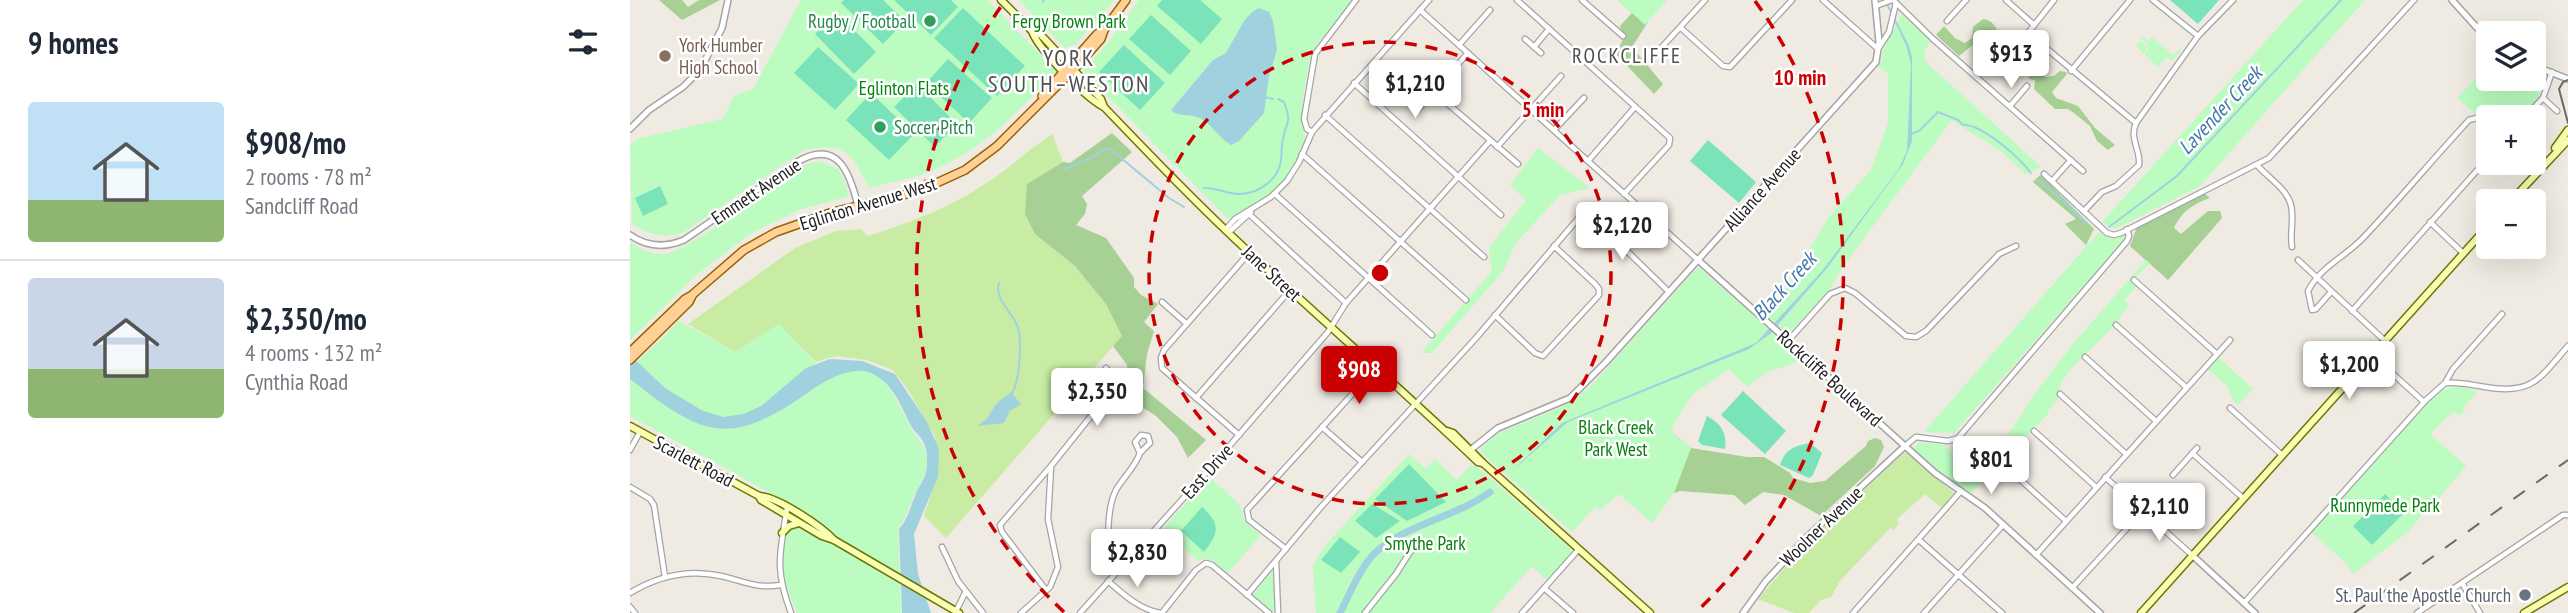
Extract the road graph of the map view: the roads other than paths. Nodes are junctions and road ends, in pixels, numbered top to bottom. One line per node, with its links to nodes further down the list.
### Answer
1 (728, 0): 57 (street)
2 (1002, 0): 37 (main road, Jane Street)
3 (1126, 0): 37 (main road, Eglinton Avenue West)
4 (1356, 0): 60 (street)
5 (1429, 0): 21 (street)
6 (1517, 0): 27 (street)
7 (1582, 0): 28 (street)
8 (1705, 0): 26 (street)
9 (1792, 0): 26 (street)
10 (1822, 0): 34 (street)
11 (1966, 0): 23 (street)
12 (2006, 0): 24 (street)
13 (2054, 0): 24 (street)
14 (2130, 0): 39 (street)
15 (2153, 0): 29 (street)
16 (2233, 0): 29 (street)
17 (2414, 0): 70 (street)
18 (2452, 0): 25 (street)
19 (1875, 3): 20 (street); 34 (street)
20 (1893, 3): 34 (street, Alliance Avenue); 49 (street)
21 (1420, 10): 31 (street, Rockcliffe Boulevard); 43 (street)
22 (1490, 10): 31 (street)
23 (1947, 22)
24 (2033, 24): 39 (street)
25 (2476, 27)
26 (1681, 28): 33 (street)
27 (1550, 29): 32 (street); 50 (street)
28 (1623, 36)
29 (2198, 36): 56 (street)
30 (1525, 39): 32 (street)
31 (1459, 45): 35 (street, Rockcliffe Boulevard)
32 (1534, 47): 36 (street)
33 (1661, 47)
34 (1878, 49): 98 (street, Alliance Avenue)
35 (1468, 53): 45 (street); 52 (street, Rockcliffe Boulevard)
36 (1541, 53)
37 (1068, 70): 81 (main road, Eglinton Avenue West); 88 (main road, Jane Street)
38 (2546, 70): 40 (street)
39 (2071, 71): 56 (street)
40 (2552, 72): 42 (street); 47 (street)
41 (1561, 76): 52 (street)
42 (2568, 79)
43 (1354, 83): 54 (street); 75 (street)
44 (2027, 86): 49 (street)
45 (1434, 92): 51 (street); 61 (street)
46 (1584, 98): 59 (street)
47 (2543, 98): 48 (street); 53 (street)
48 (2536, 105)
49 (2010, 106): 65 (street)
50 (1635, 107): 66 (street); 79 (street)
51 (1419, 109)
52 (1531, 110): 59 (street, Rockcliffe Boulevard); 63 (street)
53 (2557, 111)
54 (1325, 115): 60 (street); 82 (street)
55 (2476, 118): 102 (street)
56 (2136, 123): 83 (street)
57 (630, 129)
58 (2568, 130): 67 (main road)
59 (1554, 131): 66 (street, Rockcliffe Boulevard)
60 (1312, 132): 64 (street)
61 (1490, 141): 63 (street); 75 (street, East Drive)
62 (2568, 141): 68 (main road)
63 (1497, 147): 69 (street)
64 (1303, 154): 78 (street); 91 (street)
65 (2071, 160): 71 (street); 76 (street)
66 (1588, 161): 79 (street, Rockcliffe Boulevard)
67 (2546, 161)
68 (2546, 163)
69 (1518, 164)
70 (2257, 165): 87 (street); 94 (street)
71 (2083, 171)
72 (2476, 171): 86 (street)
73 (2043, 174): 76 (street)
74 (2535, 175): 77 (main road)
75 (1458, 176): 82 (street, East Drive); 85 (street)
76 (2052, 181): 83 (street)
77 (2522, 189)
78 (1275, 194): 80 (street); 100 (street)
79 (1624, 194): 98 (street, Rockcliffe Boulevard)
80 (1259, 205): 84 (street); 88 (street)
81 (858, 206): 89 (street, Emmett Avenue); 106 (main road, Eglinton Avenue West)
82 (1430, 209): 91 (street, East Drive); 97 (street)
83 (2084, 211): 87 (street)
84 (1249, 214): 88 (street); 109 (street)
85 (1501, 215)
86 (2430, 222): 96 (street); 110 (street)
87 (2127, 229): 141 (street)
88 (1227, 231): 95 (main road, Jane Street)
89 (630, 235)
90 (2476, 239): 96 (main road)
91 (1401, 241): 100 (street, East Drive); 107 (street)
92 (1554, 246): 104 (street); 112 (street); 112 (street)
93 (2016, 246): 118 (street)
94 (2292, 247)
95 (1249, 253): 103 (main road, Jane Street); 113 (street)
96 (2463, 253): 119 (main road)
97 (1484, 257)
98 (1698, 260): 104 (street, Alliance Avenue); 118 (street, Rockcliffe Boulevard)
99 (2298, 260): 102 (street)
100 (1368, 278): 109 (street, East Drive); 116 (street)
101 (2134, 279): 122 (street)
102 (2317, 279): 105 (street); 105 (street)
103 (1290, 290): 115 (main road, Jane Street); 131 (street)
104 (1669, 292): 144 (street, Alliance Avenue)
105 (2331, 292): 110 (street)
106 (689, 299): 121 (main road, Eglinton Avenue West); 125 (main road, Eglinton Avenue West)
107 (1465, 300)
108 (1162, 302): 113 (street)
109 (1346, 303): 115 (street, East Drive)
110 (2352, 311): 119 (street)
111 (2502, 314): 128 (street)
112 (1495, 315): 133 (street)
113 (1187, 324): 131 (street)
114 (2116, 325): 129 (street)
115 (1331, 327): 127 (main road, Jane Street); 140 (street, East Drive)
116 (1432, 335)
117 (2230, 340): 122 (street)
118 (1788, 341): 141 (street, Rockcliffe Boulevard)
119 (2384, 341): 123 (main road)
120 (2568, 346): 128 (street)
121 (630, 352)
122 (2217, 354): 129 (street)
123 (2372, 355): 132 (street); 148 (main road)
124 (2085, 357): 135 (street)
125 (630, 360)
126 (1106, 368): 151 (street)
127 (1376, 368): 133 (main road, Jane Street); 137 (street)
128 (2445, 383): 132 (street)
129 (2186, 387): 135 (street)
130 (2060, 394): 147 (street)
131 (1196, 398): 140 (street)
132 (2424, 402): 187 (street)
133 (1417, 403): 144 (main road, Jane Street); 149 (street)
134 (2230, 408): 148 (street)
135 (2156, 421): 147 (street)
136 (630, 426): 139 (main road, Scarlett Road)
137 (1322, 427): 149 (street); 170 (street)
138 (2034, 431): 155 (street)
139 (640, 432): 143 (street); 159 (main road, Scarlett Road)
140 (1239, 435): 174 (street, East Drive)
141 (1905, 446): 156 (street, Rockcliffe Boulevard); 202 (street, Woolner Avenue)
142 (2197, 448): 146 (street)
143 (630, 450)
144 (1469, 451): 169 (main road, Jane Street)
145 (1140, 453): 174 (street)
146 (2193, 453): 152 (street); 157 (street)
147 (2126, 454): 153 (street)
148 (2282, 455): 157 (main road)
149 (1362, 462): 170 (street)
150 (2002, 463): 161 (street)
151 (1051, 466): 183 (street); 183 (street)
152 (2173, 475)
153 (2105, 477): 155 (street); 158 (street)
154 (630, 487): 176 (street)
155 (2096, 487): 161 (street)
156 (1961, 491): 163 (street, Rockcliffe Boulevard); 166 (street)
157 (2243, 498): 172 (main road)
158 (2143, 511): 172 (street); 182 (street)
159 (786, 512): 162 (main road, Scarlett Road); 164 (street); 165 (main road, Scarlett Road)
160 (2568, 515): 178 (street)
161 (2066, 521): 171 (street)
162 (799, 523): 164 (main road); 165 (main road, Scarlett Road)
163 (2003, 525): 171 (street, Rockcliffe Boulevard); 175 (street)
164 (782, 533): 179 (street)
165 (834, 540): 189 (main road, Scarlett Road)
166 (1919, 540): 175 (street); 203 (street)
167 (1422, 543): 198 (street)
168 (942, 547): 185 (street)
169 (1579, 549): 181 (street); 201 (main road, Jane Street)
170 (1286, 550): 173 (street)
171 (2036, 555): 182 (street, Rockcliffe Boulevard)
172 (2192, 555): 187 (street); 207 (main road)
173 (1276, 561): 186 (street); 197 (street)
174 (1117, 570): 177 (street, East Drive)
175 (1959, 574): 204 (street); 205 (street)
176 (665, 577): 179 (street); 184 (street)
177 (1108, 581): 194 (street, East Drive); 195 (street)
178 (2462, 583): 209 (street); 210 (street)
179 (781, 585): 191 (street)
180 (2568, 587): 211 (main road)
181 (1545, 588): 199 (street); 200 (street)
182 (2073, 588): 206 (street, Rockcliffe Boulevard)
183 (1046, 590): 193 (street)
184 (630, 593)
185 (966, 593): 189 (street, Scarlett Road); 192 (street)
186 (1247, 595): 195 (street); 196 (street)
187 (2244, 603): 208 (street)
188 (630, 607): 190 (street)
189 (957, 612)
190 (635, 613)
191 (791, 613)
192 (983, 613)
193 (1021, 613)
194 (1080, 613)
195 (1161, 613)
196 (1269, 613)
197 (1278, 613)
198 (1365, 613)
199 (1522, 613)
200 (1573, 613)
201 (1649, 613)
202 (1743, 613)
203 (1853, 613)
204 (1924, 613)
205 (2002, 613)
206 (2100, 613)
207 (2141, 613)
208 (2255, 613)
209 (2417, 613)
210 (2480, 613)
211 (2524, 613)

